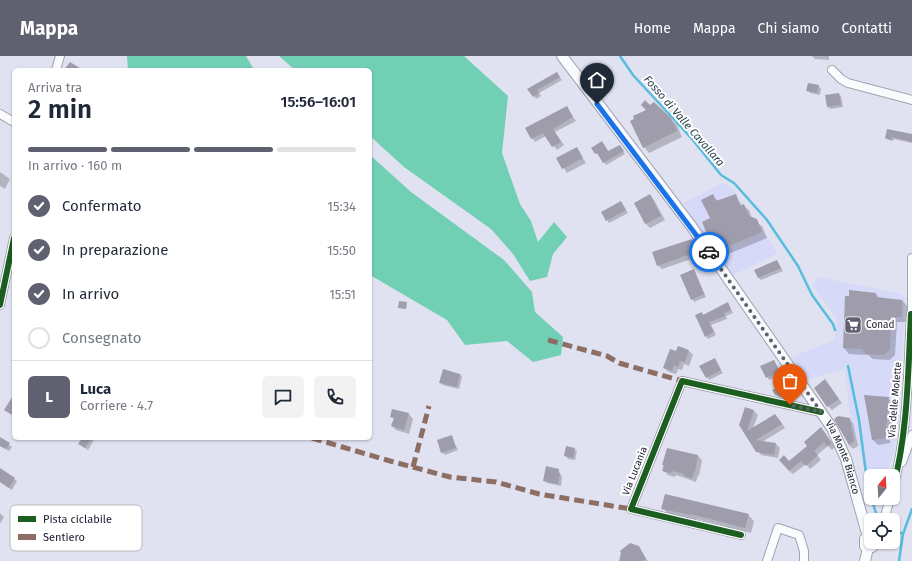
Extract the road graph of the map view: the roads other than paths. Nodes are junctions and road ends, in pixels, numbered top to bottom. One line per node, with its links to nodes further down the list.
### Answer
1 (60, 56): 3 (street)
2 (562, 56): 15 (main road, Via Monte Bianco)
3 (57, 68)
4 (832, 70): 5 (street)
5 (912, 100)
6 (0, 114): 7 (street)
7 (12, 121)
8 (12, 246): 10 (street)
9 (912, 258): 11 (street)
10 (2, 286): 12 (street)
11 (912, 286): 13 (street)
12 (0, 305)
13 (912, 307): 14 (street, Via delle Molette)
14 (912, 314): 17 (street, Via delle Molette)
15 (821, 412): 18 (main road, Via Monte Bianco); 19 (street, Via Lucania)
16 (912, 435): 17 (street)
17 (898, 468)
18 (864, 519)
19 (741, 535)
20 (869, 549): 23 (main road)
21 (767, 561): 22 (street)
22 (804, 561)
23 (865, 561)

